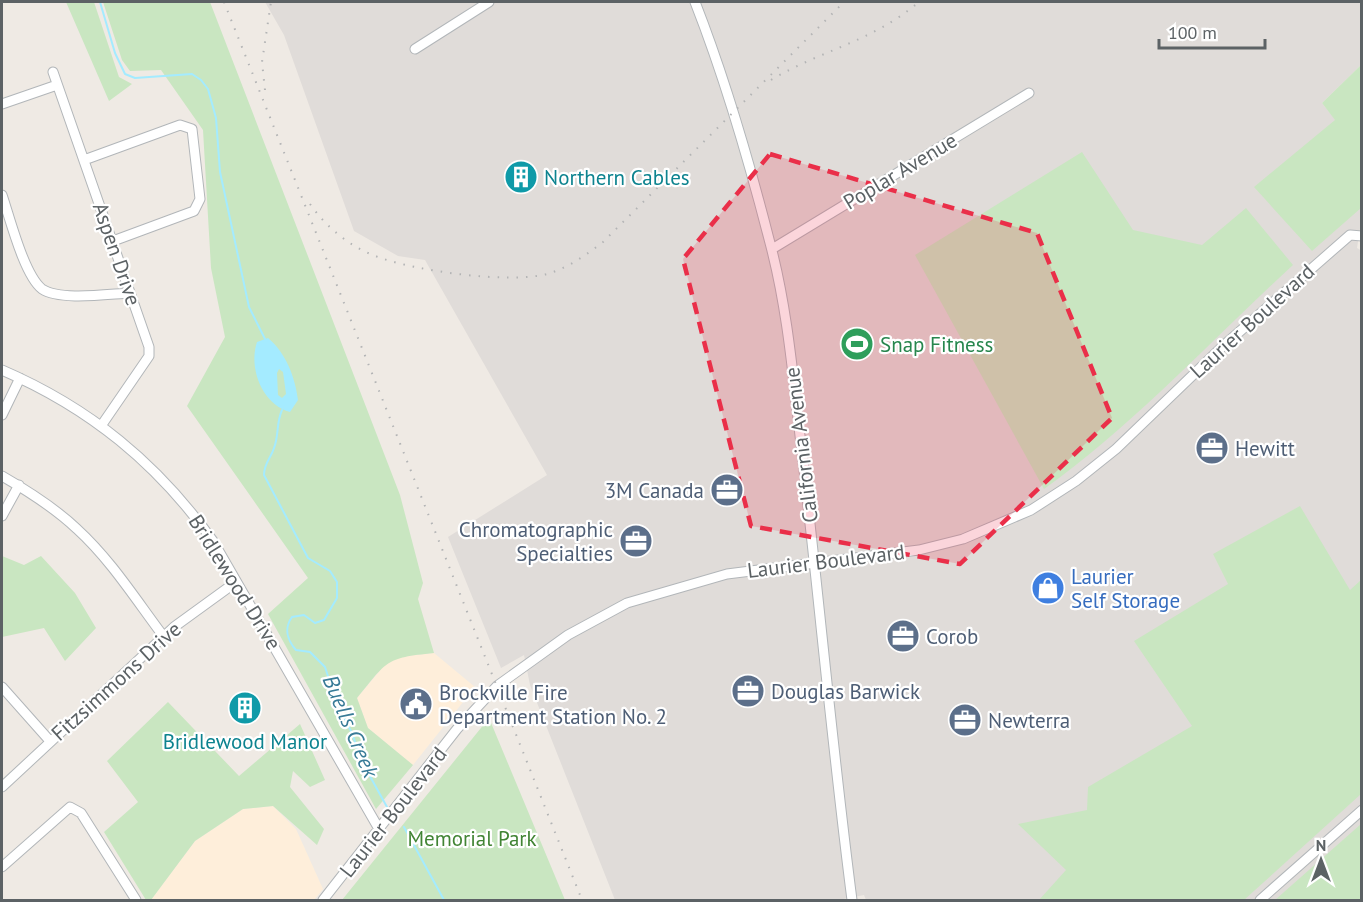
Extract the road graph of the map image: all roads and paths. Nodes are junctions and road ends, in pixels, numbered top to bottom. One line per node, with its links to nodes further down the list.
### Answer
1 (489, 2): 3 (street)
2 (696, 2): 12 (street, California Avenue)
3 (415, 50)
4 (53, 72): 5 (street, Aspen Drive)
5 (57, 85): 7 (street); 8 (street, Aspen Drive)
6 (1029, 93): 12 (street, Poplar Avenue)
7 (2, 104)
8 (84, 160): 11 (street, Aspen Drive); 11 (street)
9 (2, 195): 13 (street)
10 (1362, 236): 21 (street, Laurier Boulevard)
11 (113, 240): 13 (street, Aspen Drive)
12 (772, 249): 21 (street, California Avenue)
13 (130, 293): 17 (street, Aspen Drive)
14 (2, 370): 15 (street, Bridlewood Drive)
15 (20, 378): 16 (street); 17 (street, Bridlewood Drive)
16 (2, 415)
17 (101, 426): 22 (street, Bridlewood Drive)
18 (2, 476): 19 (street)
19 (19, 485): 20 (street); 23 (street)
20 (2, 516)
21 (815, 563): 28 (street, Laurier Boulevard); 32 (street, California Avenue)
22 (236, 582): 23 (street, Fitzsimmons Drive); 28 (street, Bridlewood Drive)
23 (164, 637): 25 (street, Fitzsimmons Drive)
24 (2, 687): 25 (street)
25 (50, 741): 26 (street, Fitzsimmons Drive)
26 (2, 787)
27 (1362, 810): 33 (street)
28 (379, 829): 31 (street, Laurier Boulevard)
29 (2, 867): 30 (street)
30 (136, 900)
31 (323, 900)
32 (852, 900)
33 (1260, 900)

